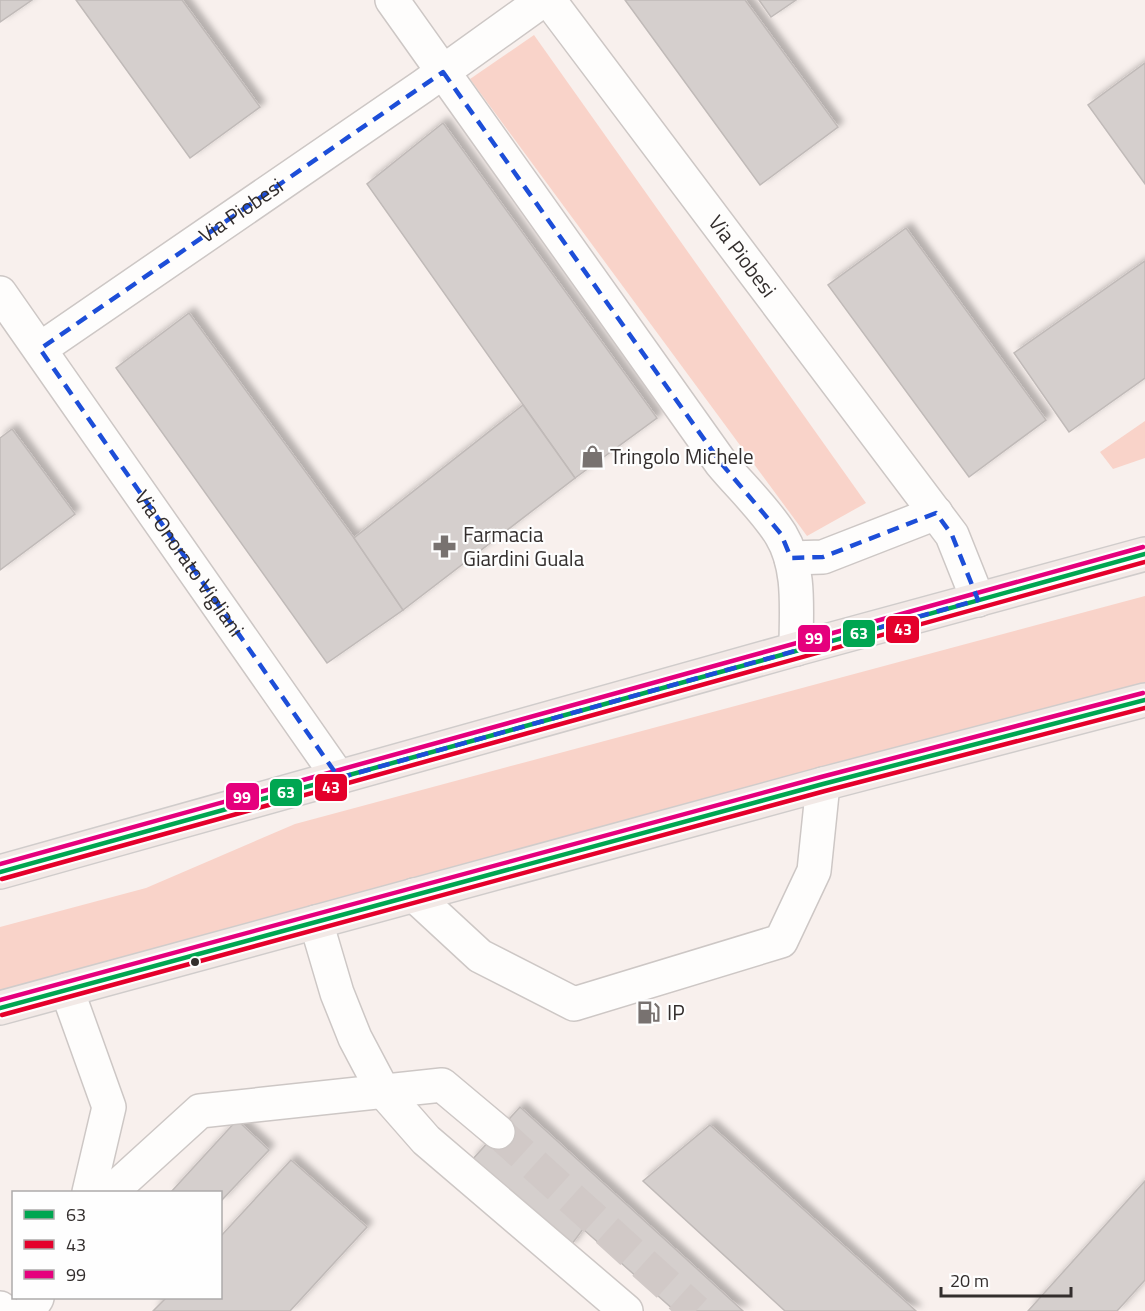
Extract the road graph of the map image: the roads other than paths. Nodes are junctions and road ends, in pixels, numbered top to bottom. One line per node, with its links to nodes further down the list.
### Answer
1 (392, 0): 4 (street)
2 (543, 0): 4 (street, Via Piobesi)
3 (549, 0): 7 (street, Via Piobesi)
4 (443, 72): 6 (street, Via Piobesi); 9 (street)
5 (0, 293): 6 (street, Via Onorato Vigliani)
6 (40, 349): 13 (street, Via Onorato Vigliani)
7 (936, 513): 9 (street); 10 (street, Via Piobesi)
8 (1145, 554): 10 (main road)
9 (791, 558): 11 (street)
10 (978, 600): 11 (main road)
11 (796, 649): 13 (main road)
12 (1145, 700): 14 (main road)
13 (339, 778): 15 (main road)
14 (823, 784): 16 (main road); 16 (street)
15 (0, 872)
16 (414, 895): 17 (main road)
17 (316, 922): 18 (main road); 20 (street)
18 (67, 990): 19 (main road); 22 (street)
19 (0, 1008)
20 (383, 1091): 21 (street); 23 (street); 26 (street)
21 (498, 1132)
22 (89, 1191)
23 (112, 1191)
24 (0, 1308): 25 (street)
25 (4, 1311)
26 (626, 1311)

